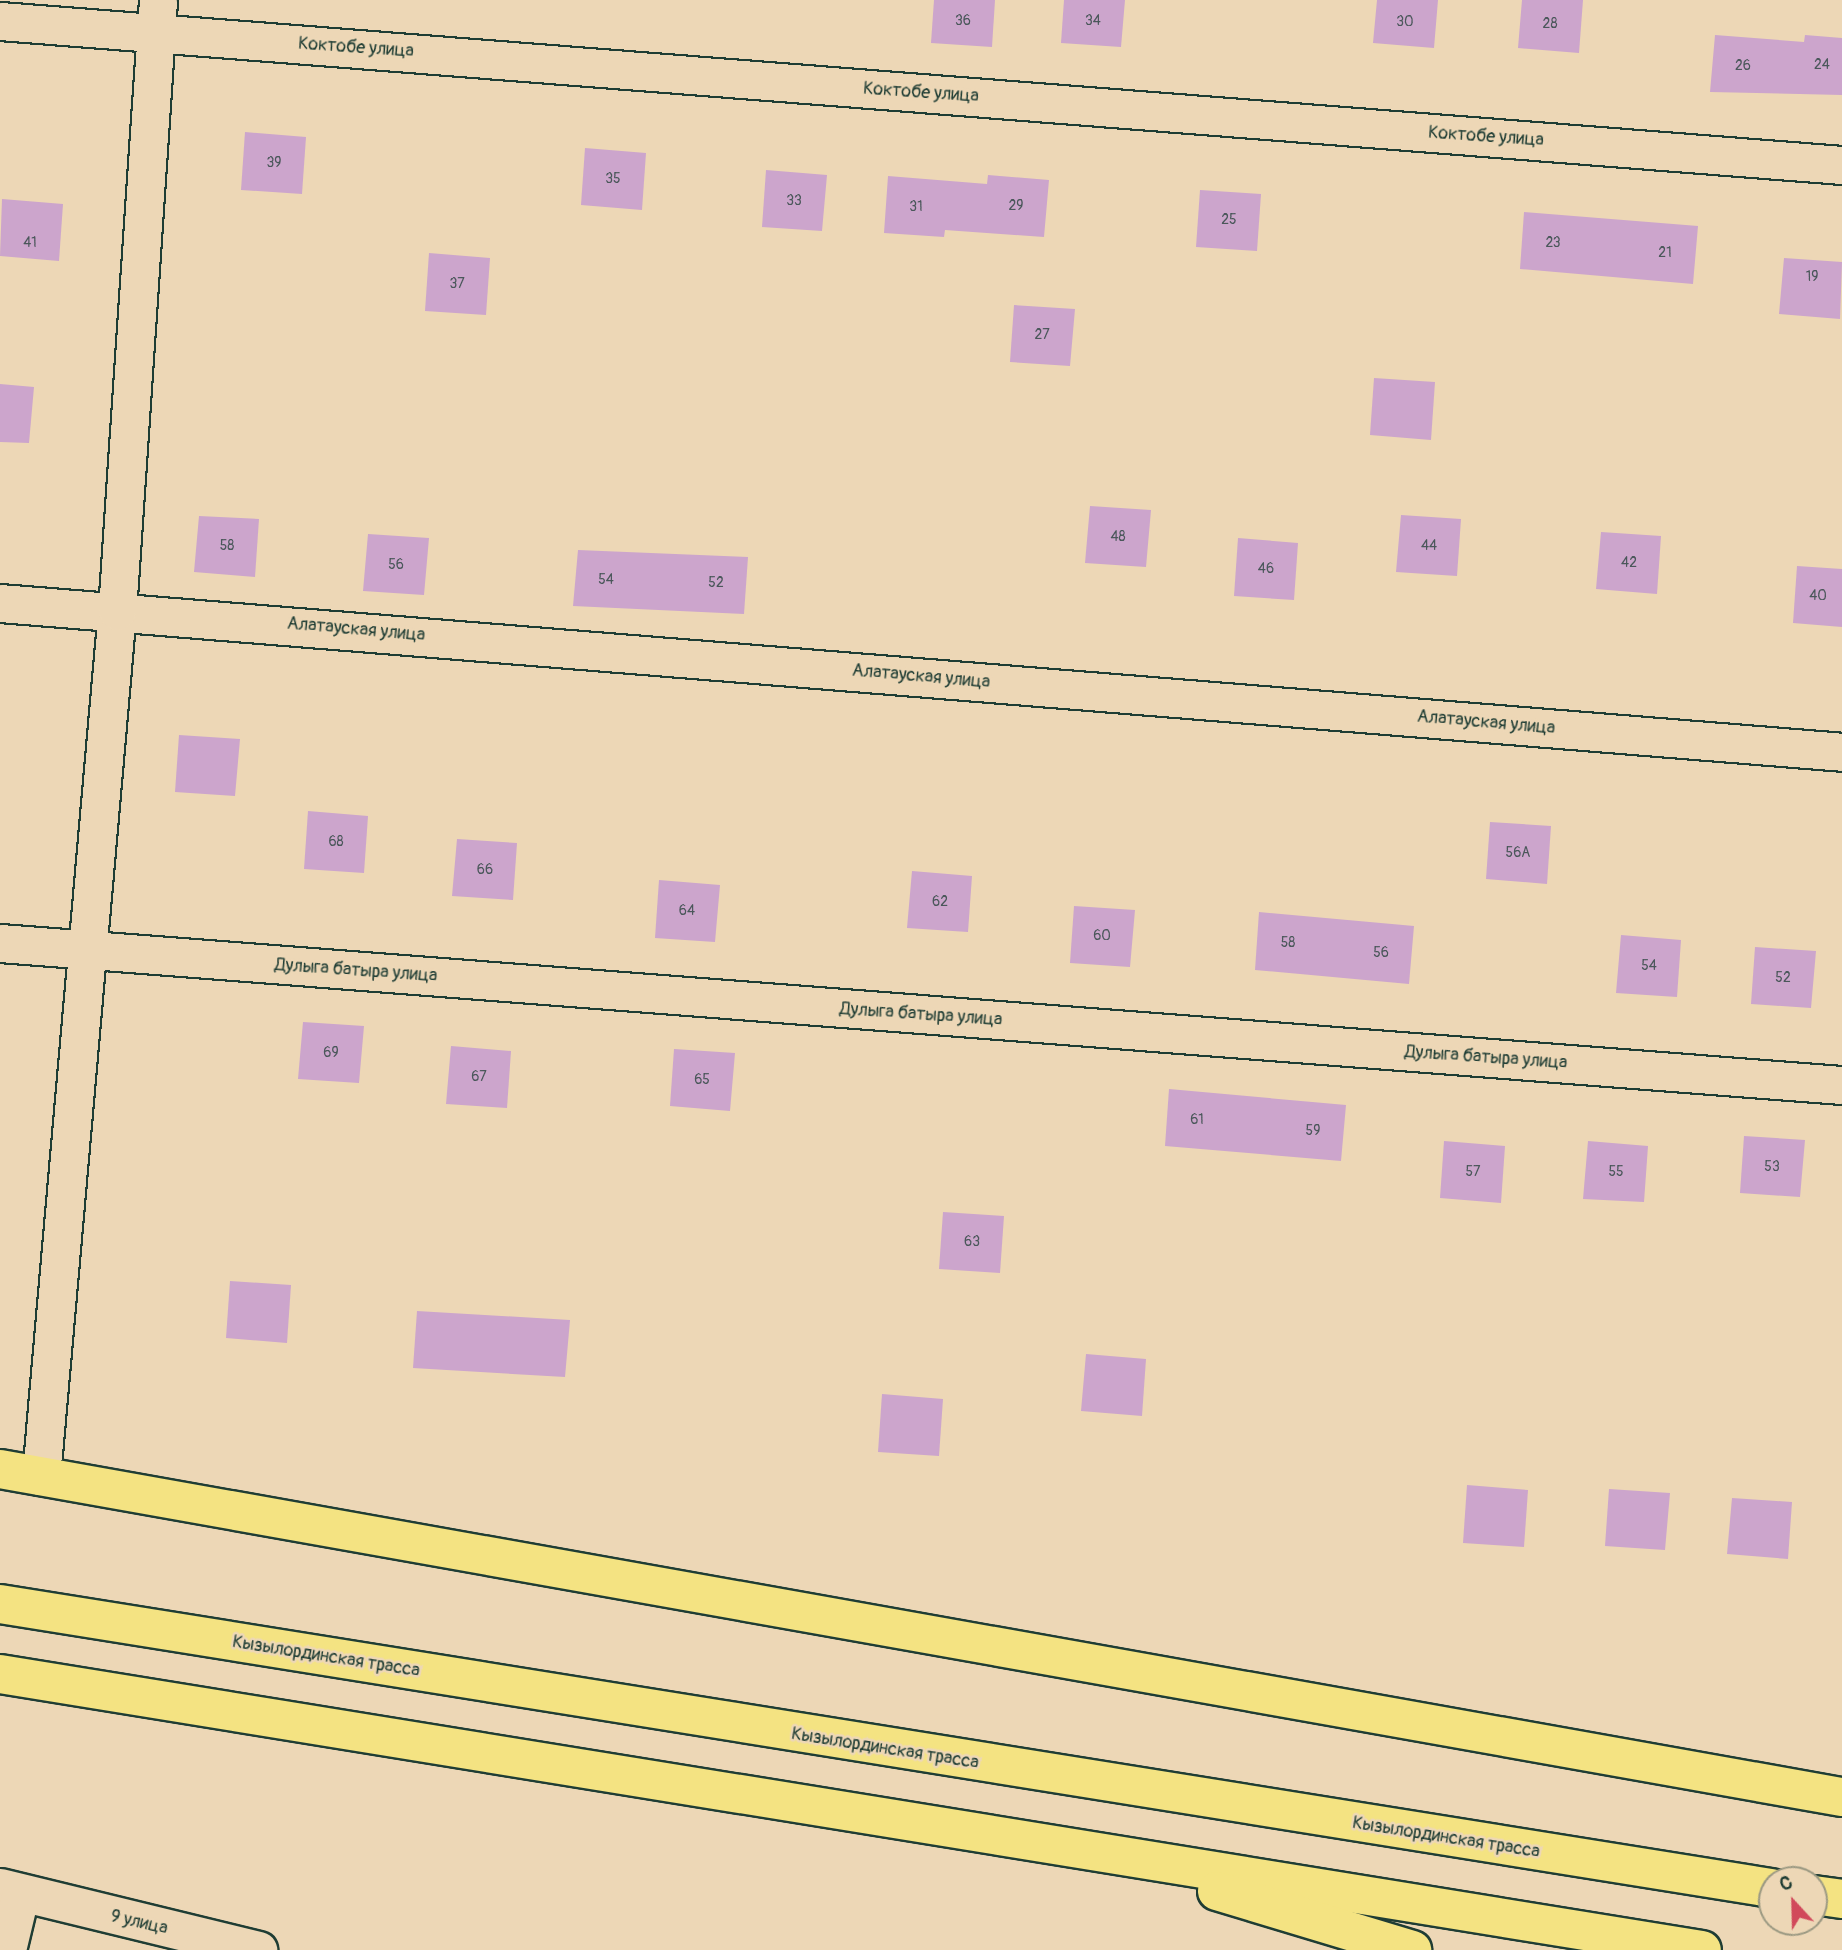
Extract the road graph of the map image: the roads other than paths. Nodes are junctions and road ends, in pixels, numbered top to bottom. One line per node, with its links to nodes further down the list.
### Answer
1 (157, 16): 2 (street, Коктобе улица); 3 (street, Коктобе улица); 5 (street)
2 (0, 21)
3 (1842, 165)
4 (0, 603): 5 (street, Алатауская улица)
5 (117, 611): 6 (street, Алатауская улица); 8 (street)
6 (1842, 752)
7 (0, 943): 8 (street, Дулыга батыра улица)
8 (89, 951): 9 (street, Дулыга батыра улица); 11 (street)
9 (1842, 1085)
10 (0, 1469): 11 (highway)
11 (41, 1475): 14 (highway)
12 (0, 1604): 16 (highway, Кызылординская трасса)
13 (0, 1674): 15 (highway)
14 (1842, 1797)
15 (1070, 1846): 20 (highway); 21 (highway)
16 (1758, 1886)
17 (10, 1891): 18 (street); 19 (street, 9 улица)
18 (7, 1950)
19 (258, 1950)
20 (1412, 1950)
21 (1702, 1950)

